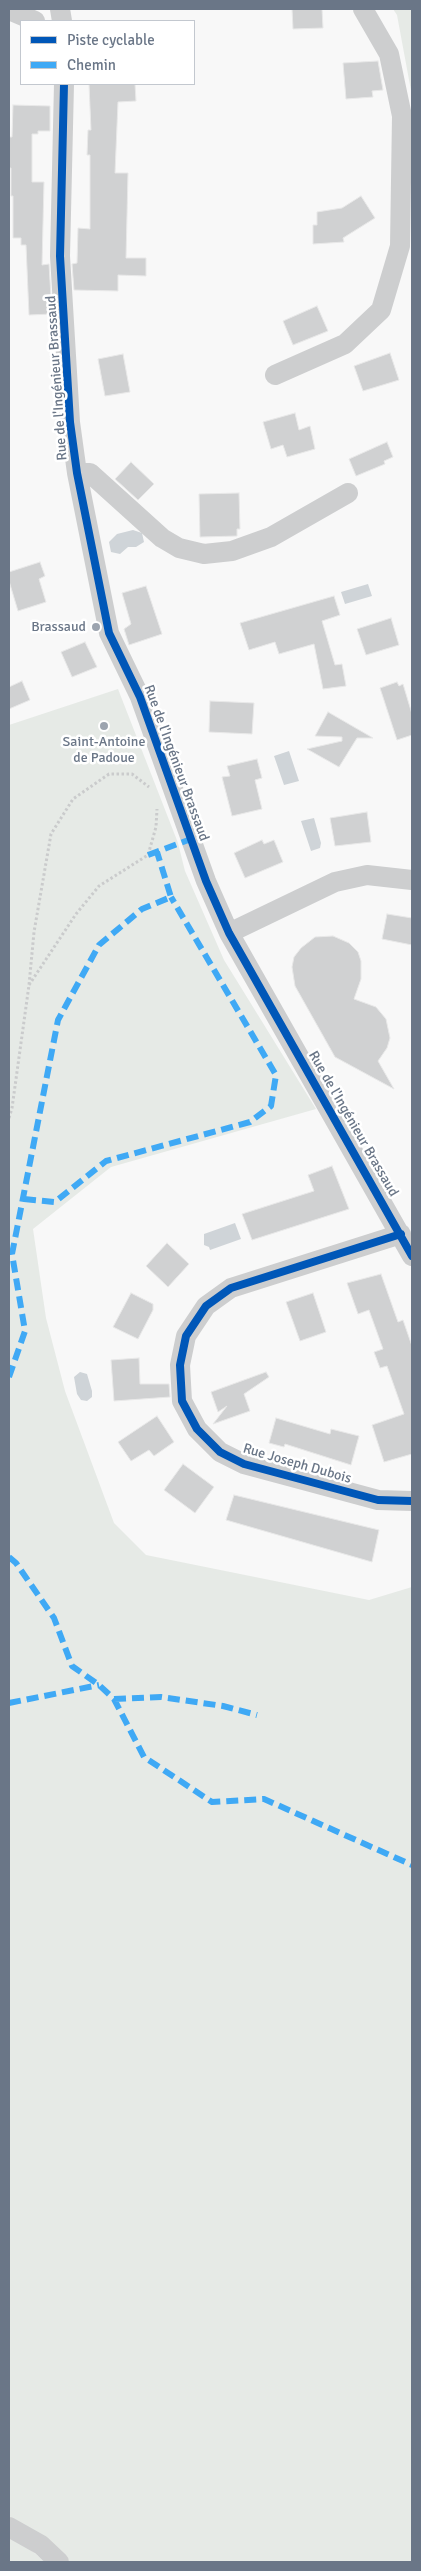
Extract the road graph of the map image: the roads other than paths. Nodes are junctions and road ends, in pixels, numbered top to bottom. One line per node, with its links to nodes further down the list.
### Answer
1 (363, 9): 5 (street)
2 (9, 10): 3 (street)
3 (33, 20)
4 (64, 85): 6 (street, Rue de l'Ingénieur Brassaud)
5 (275, 375)
6 (77, 473): 7 (street); 9 (street, Rue de l'Ingénieur Brassaud)
7 (348, 493)
8 (412, 880): 9 (street)
9 (229, 933): 10 (street, Rue de l'Ingénieur Brassaud)
10 (401, 1234): 11 (street, Rue de l'Ingénieur Brassaud); 12 (street, Rue Joseph Dubois)
11 (412, 1256)
12 (412, 1501)
13 (9, 2526): 14 (street)
14 (59, 2562)

